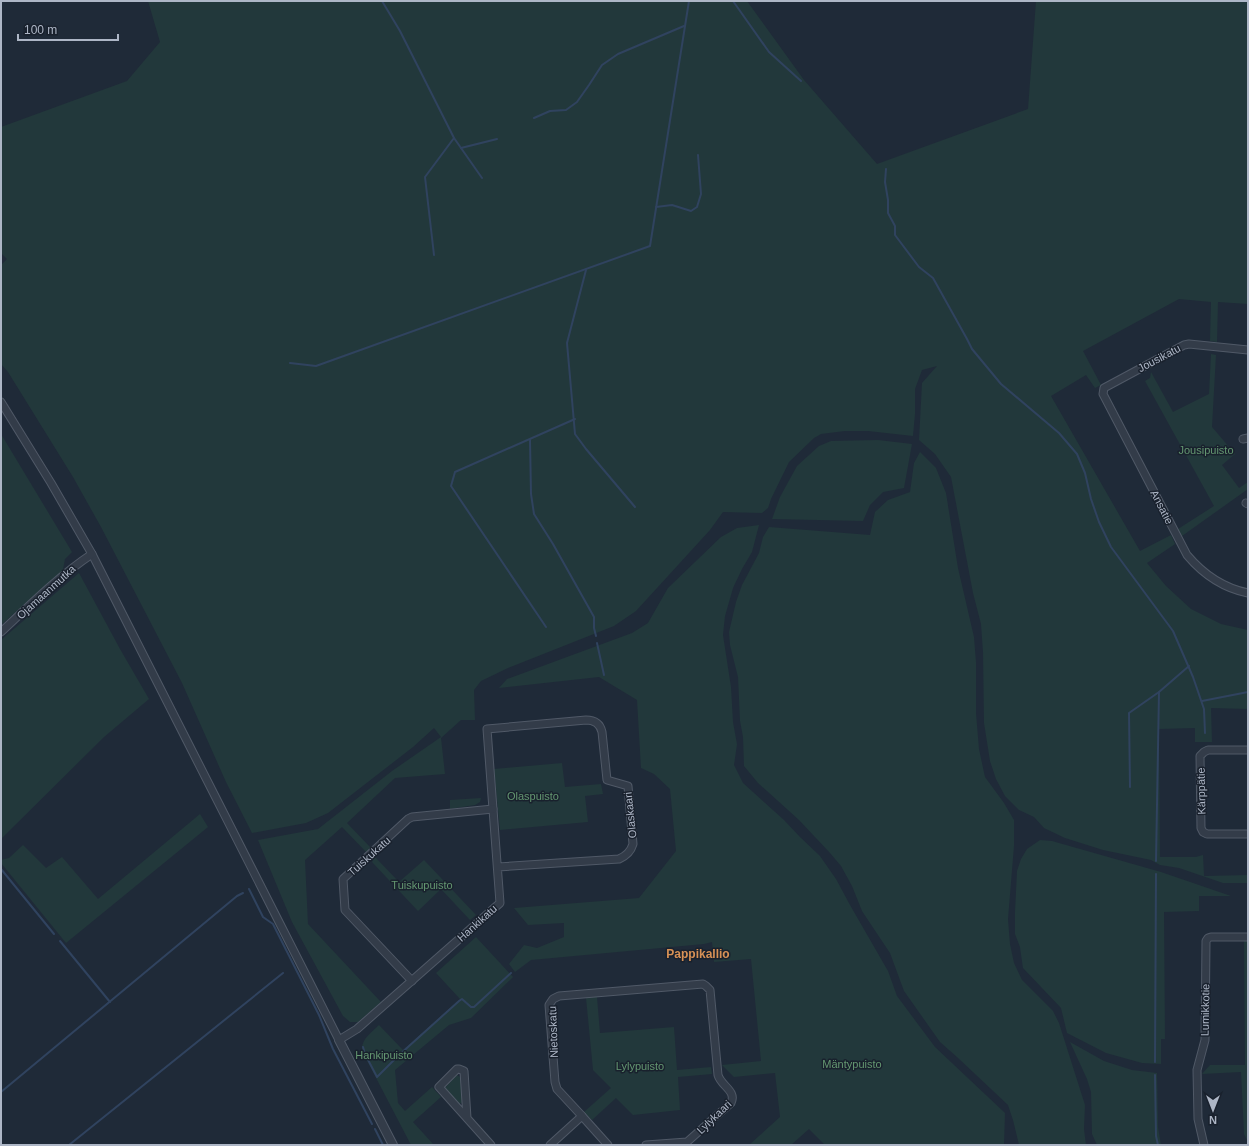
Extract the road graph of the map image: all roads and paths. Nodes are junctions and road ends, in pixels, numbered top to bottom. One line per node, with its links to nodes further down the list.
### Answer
1 (1248, 350): 2 (street, Jousikatu)
2 (1103, 394): 5 (street, Ansatie)
3 (1, 402): 4 (street)
4 (92, 554): 6 (street, Ojamaanmutka); 15 (street)
5 (1248, 593)
6 (1, 632)
7 (487, 729): 9 (street, Hankikatu); 11 (street, Olaskaari)
8 (1248, 750): 10 (street, Kärppätie)
9 (493, 809): 11 (street, Hankikatu); 13 (street, Tuiskukatu)
10 (1248, 834)
11 (498, 867): 13 (street, Hankikatu)
12 (1248, 937): 23 (street, Lumikkotie)
13 (412, 981): 15 (street, Hankikatu)
14 (703, 984): 16 (street, Nietoskatu); 22 (street, Lylykaari)
15 (339, 1040): 18 (street)
16 (582, 1116): 20 (street); 21 (street)
17 (467, 1118): 17 (street); 19 (street)
18 (393, 1145)
19 (491, 1145)
20 (550, 1145)
21 (608, 1145)
22 (646, 1145)
23 (1204, 1145)

